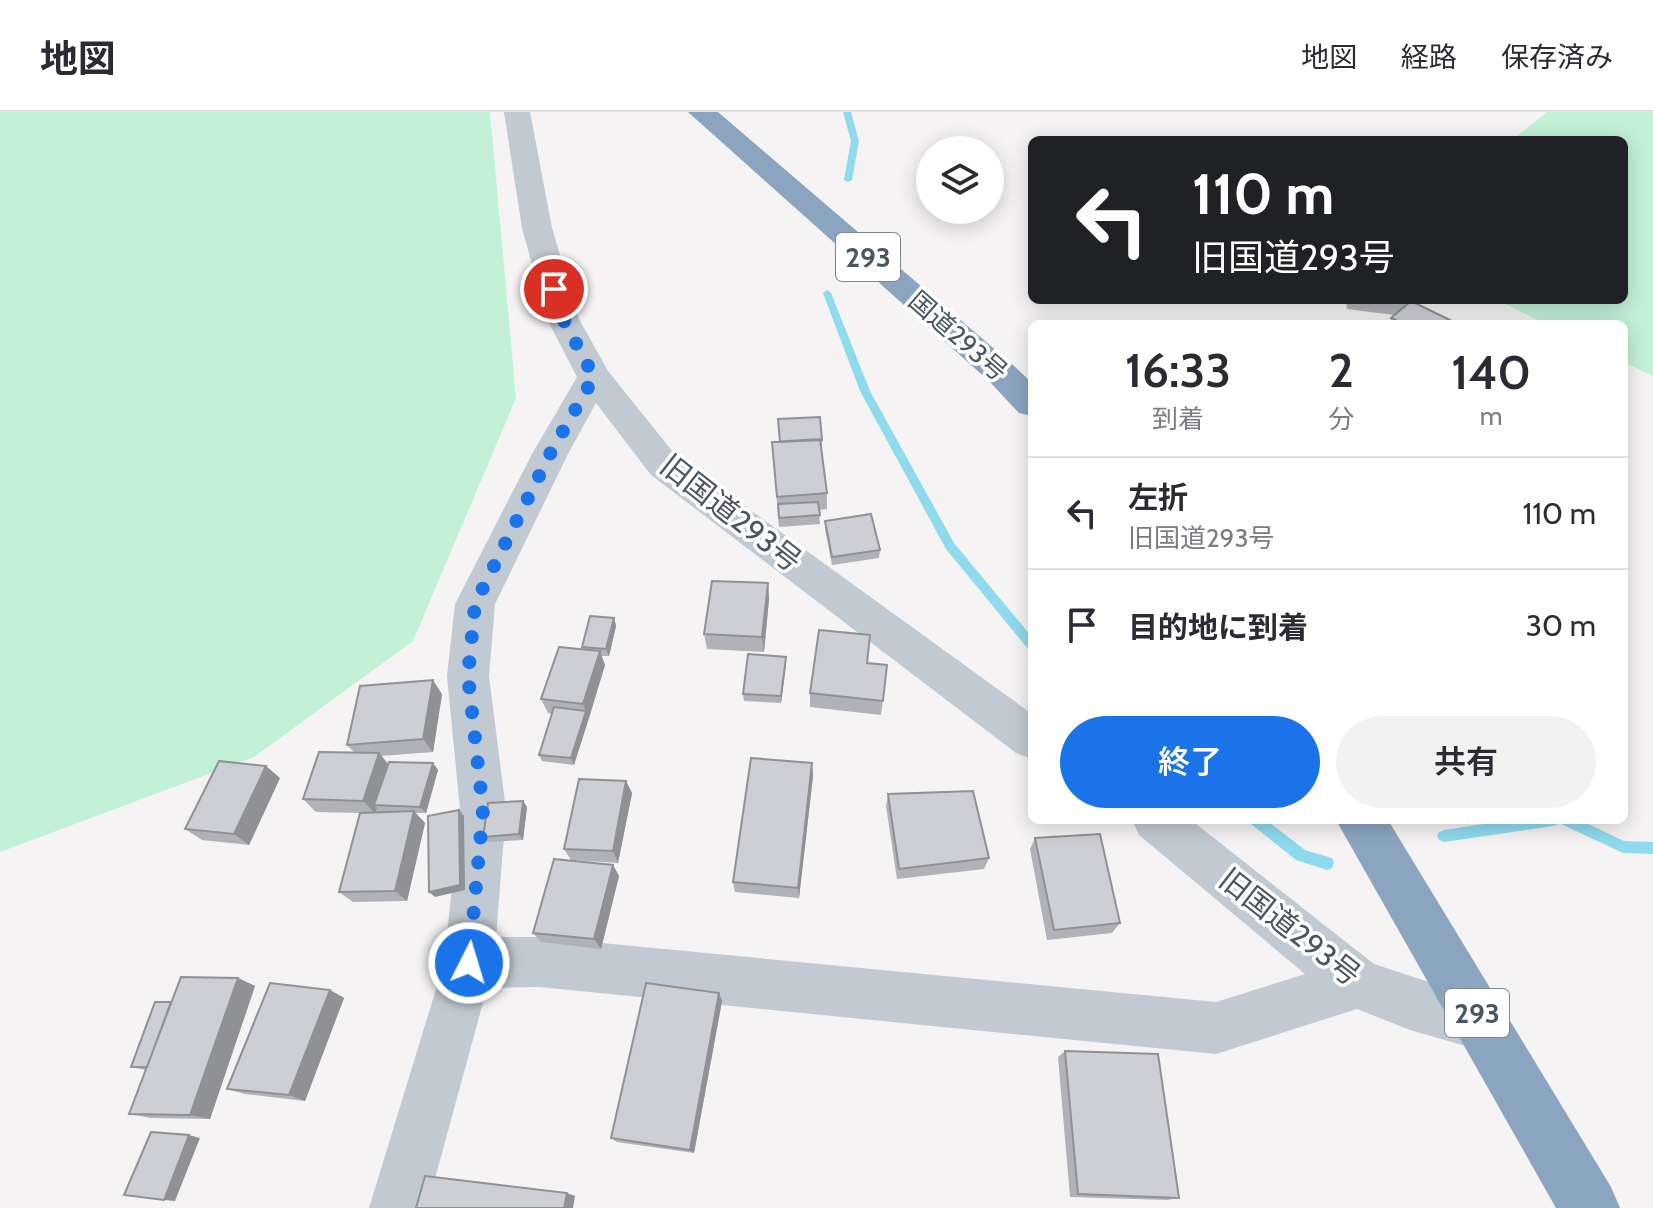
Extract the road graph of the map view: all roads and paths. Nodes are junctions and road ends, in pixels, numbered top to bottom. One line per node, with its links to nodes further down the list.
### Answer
1 (517, 112): 3 (street, 旧国道293号)
2 (702, 112): 4 (highway, 国道293号 / 293)
3 (594, 377): 5 (street, 旧国道293号); 8 (street)
4 (1028, 400)
5 (1028, 736)
6 (1160, 824): 9 (street, 旧国道293号)
7 (1362, 824): 10 (highway, 293)
8 (469, 963): 9 (street); 11 (street)
9 (1357, 983): 10 (street, 旧国道293号)
10 (1483, 1025): 12 (highway, 293)
11 (398, 1208)
12 (1590, 1208)

